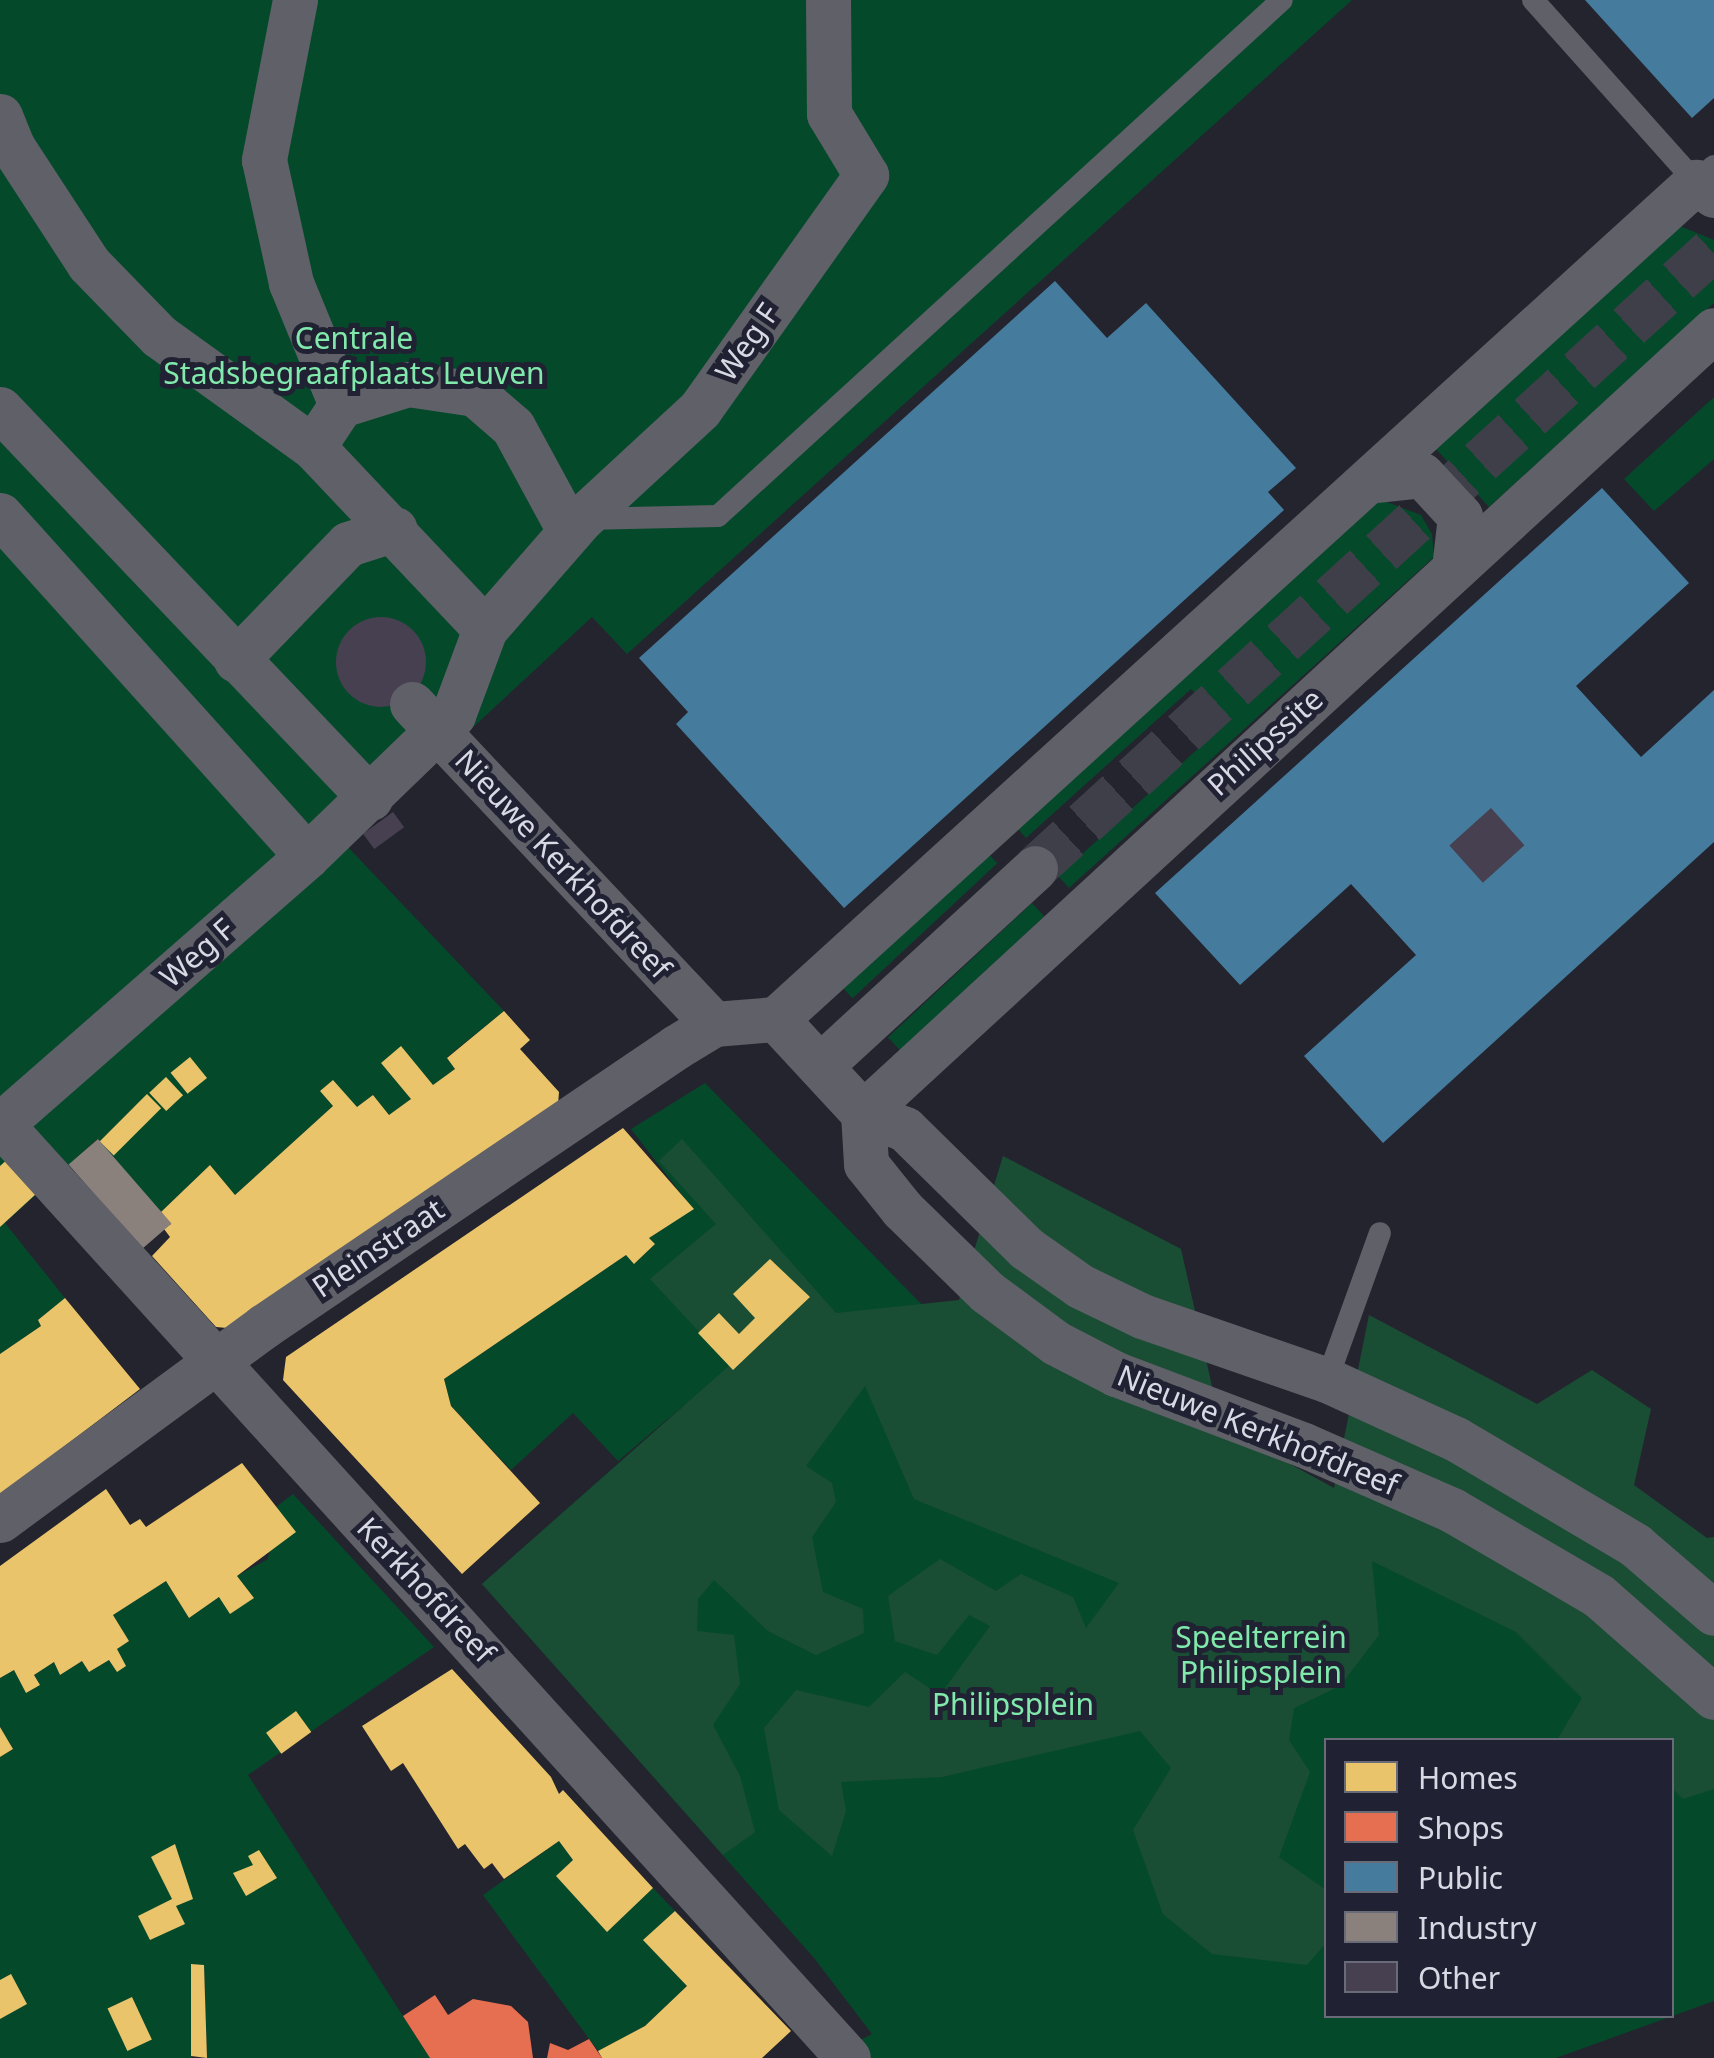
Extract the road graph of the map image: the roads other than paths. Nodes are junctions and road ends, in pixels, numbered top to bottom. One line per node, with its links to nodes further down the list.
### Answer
1 (296, 0): 8 (street)
2 (828, 0): 12 (street, Weg F)
3 (1282, 0): 12 (lane)
4 (1533, 0): 6 (lane)
5 (4, 135): 10 (street)
6 (1708, 181): 11 (street)
7 (1714, 330): 15 (street, Philipssite)
8 (342, 405): 10 (street); 12 (street)
9 (0, 409): 17 (street)
10 (313, 448): 13 (street)
11 (1368, 480): 15 (street); 20 (street)
12 (575, 526): 16 (street, Weg F)
13 (395, 529): 16 (street); 17 (street)
14 (5, 530): 21 (street)
15 (1454, 570): 23 (street, Philipssite)
16 (485, 629): 18 (street, Weg F)
17 (236, 660): 19 (street)
18 (425, 717): 19 (street, Weg F); 25 (street, Nieuwe Kerkhofdreef)
19 (370, 798): 21 (street, Weg F)
20 (994, 821): 22 (street); 24 (street)
21 (308, 856): 28 (street, Weg F)
22 (1035, 868): 23 (street); 26 (street)
23 (1076, 915): 27 (street, Philipssite)
24 (776, 1019): 25 (street, Pleinstraat); 26 (street, Nieuwe Kerkhofdreef)
25 (714, 1024): 30 (street, Pleinstraat)
26 (820, 1066): 27 (street, Nieuwe Kerkhofdreef)
27 (863, 1113): 31 (street, Nieuwe Kerkhofdreef); 32 (street, Nieuwe Kerkhofdreef)
28 (0, 1124): 30 (street, Kerkhofdreef)
29 (1380, 1233): 31 (lane)
30 (216, 1360): 34 (street, Pleinstraat); 38 (street, Kerkhofdreef)
31 (1308, 1373): 32 (street); 33 (street, Nieuwe Kerkhofdreef)
32 (1285, 1438): 35 (street, Nieuwe Kerkhofdreef)
33 (1514, 1474): 35 (street); 36 (street, Nieuwe Kerkhofdreef)
34 (0, 1520)
35 (1481, 1528): 37 (street, Nieuwe Kerkhofdreef)
36 (1714, 1614)
37 (1714, 1697)
38 (838, 2055)

